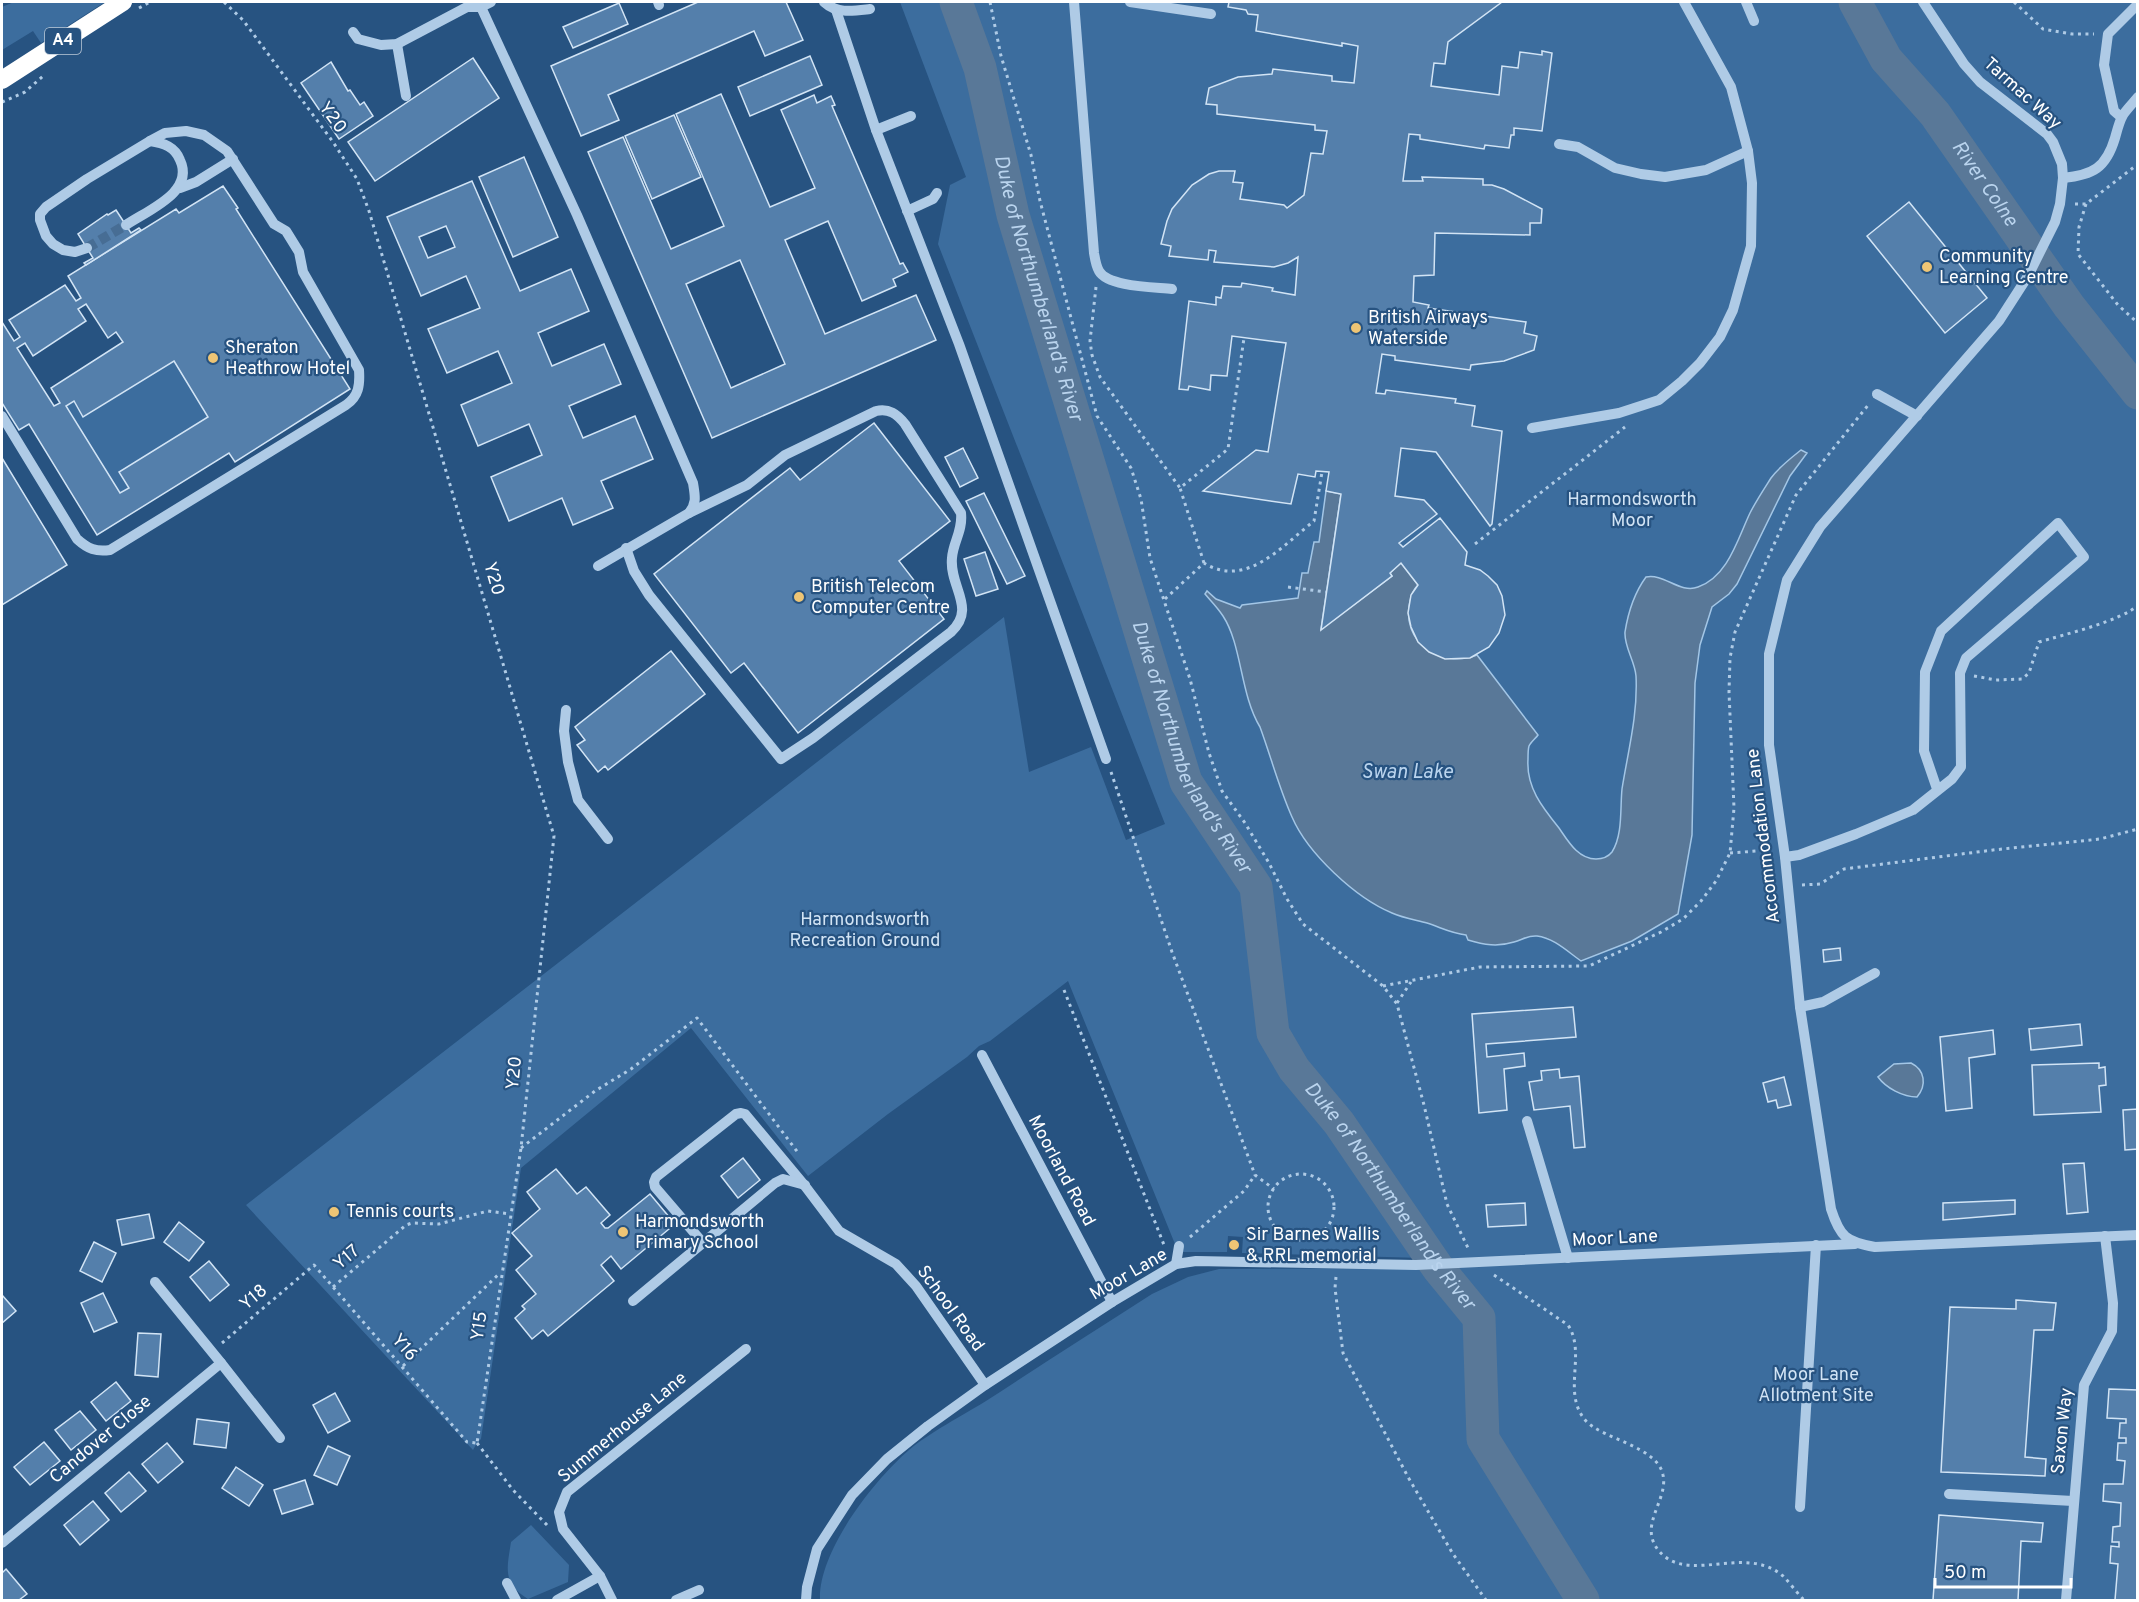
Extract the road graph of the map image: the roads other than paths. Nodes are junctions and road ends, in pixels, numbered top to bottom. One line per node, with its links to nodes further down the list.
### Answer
1 (123, 2): 16 (highway, A4)
2 (824, 2): 11 (street)
3 (1074, 2): 33 (street)
4 (1130, 2): 12 (street)
5 (1684, 2): 24 (street)
6 (1746, 2): 13 (street)
7 (1923, 2): 26 (street, Tarmac Way)
8 (484, 3): 15 (street); 38 (street)
9 (2138, 4): 20 (street)
10 (870, 9): 11 (street)
11 (836, 10): 21 (street)
12 (1211, 14)
13 (1754, 21)
14 (353, 32): 15 (street)
15 (397, 44): 17 (street)
16 (2, 80)
17 (406, 96)
18 (2138, 97): 20 (street)
19 (911, 116): 21 (street)
20 (2121, 117): 26 (street)
21 (876, 130): 29 (street)
22 (150, 141): 25 (street); 27 (street); 32 (street)
23 (1559, 144): 24 (street)
24 (1748, 151): 37 (street)
25 (233, 159): 27 (street); 35 (street)
26 (2063, 178): 30 (street, Tarmac Way)
27 (180, 188): 31 (street)
28 (937, 194): 29 (street)
29 (907, 211): 42 (street)
30 (2055, 222): 36 (street, Accommodation Lane)
31 (126, 225)
32 (87, 248)
33 (1172, 289)
34 (1877, 394): 36 (street)
35 (2, 416)
36 (1917, 416): 45 (street, Accommodation Lane)
37 (1532, 428)
38 (688, 513): 39 (street); 39 (street)
39 (626, 548): 40 (street)
40 (598, 566)
41 (566, 710): 44 (street)
42 (1106, 759)
43 (1937, 789): 43 (street); 45 (street)
44 (608, 839)
45 (1785, 857): 47 (street, Accommodation Lane)
46 (1875, 973): 47 (street)
47 (1800, 1007): 54 (street, Accommodation Lane)
48 (982, 1054): 61 (street, Moorland Road)
49 (1527, 1121): 57 (street)
50 (805, 1186): 53 (street); 53 (street, School Road); 64 (street, School Road)
51 (2138, 1235): 52 (street)
52 (2105, 1236): 54 (street); 67 (street, Saxon Way)
53 (703, 1244): 60 (street)
54 (1856, 1244): 55 (street, Moor Lane)
55 (1816, 1245): 57 (street, Moor Lane); 68 (street)
56 (1179, 1246): 58 (street)
57 (1569, 1258): 58 (street, Moor Lane)
58 (1174, 1265): 61 (street, Moor Lane)
59 (154, 1282): 63 (street)
60 (633, 1301)
61 (1112, 1302): 64 (street, Moor Lane)
62 (746, 1349): 70 (street, Summerhouse Lane)
63 (221, 1363): 65 (street); 69 (street, Candover Close)
64 (985, 1386): 77 (street, Moor Lane)
65 (280, 1438)
66 (1949, 1494): 67 (street)
67 (2073, 1501): 78 (street, Saxon Way)
68 (1800, 1507)
69 (2, 1543)
70 (600, 1576): 74 (street); 75 (street)
71 (507, 1583): 73 (street)
72 (699, 1590): 76 (street)
73 (516, 1600)
74 (557, 1600)
75 (612, 1600)
76 (676, 1600)
77 (806, 1600)
78 (2066, 1600)

